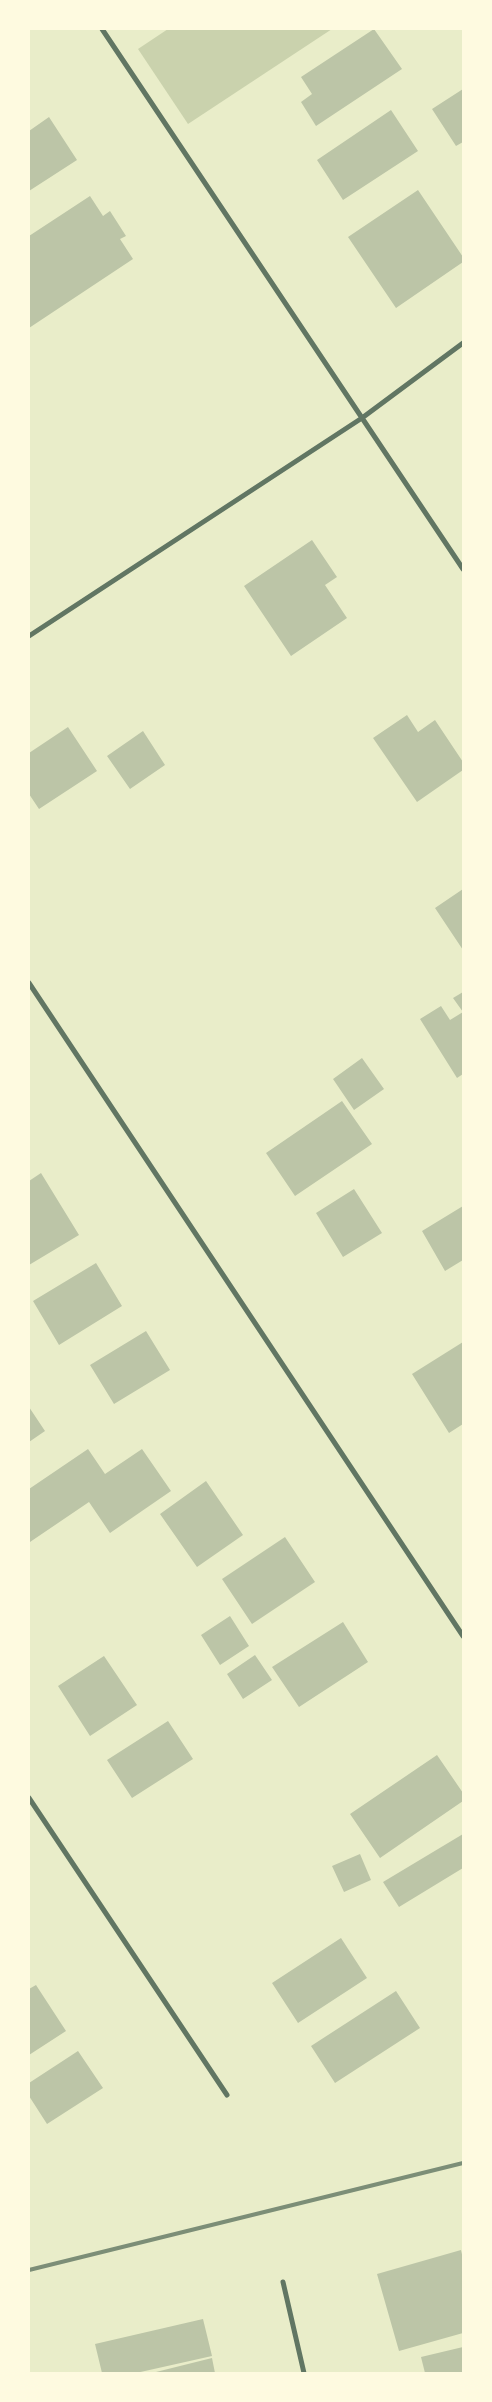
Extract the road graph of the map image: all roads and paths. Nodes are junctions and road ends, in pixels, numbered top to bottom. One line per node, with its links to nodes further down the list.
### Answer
1 (102, 29): 3 (street)
2 (463, 343): 3 (street)
3 (362, 418): 4 (street); 5 (street)
4 (463, 569)
5 (29, 636)
6 (29, 983): 7 (street)
7 (463, 1636)
8 (29, 1798): 9 (street)
9 (227, 2095)
10 (283, 2282): 11 (street)
11 (304, 2373)

